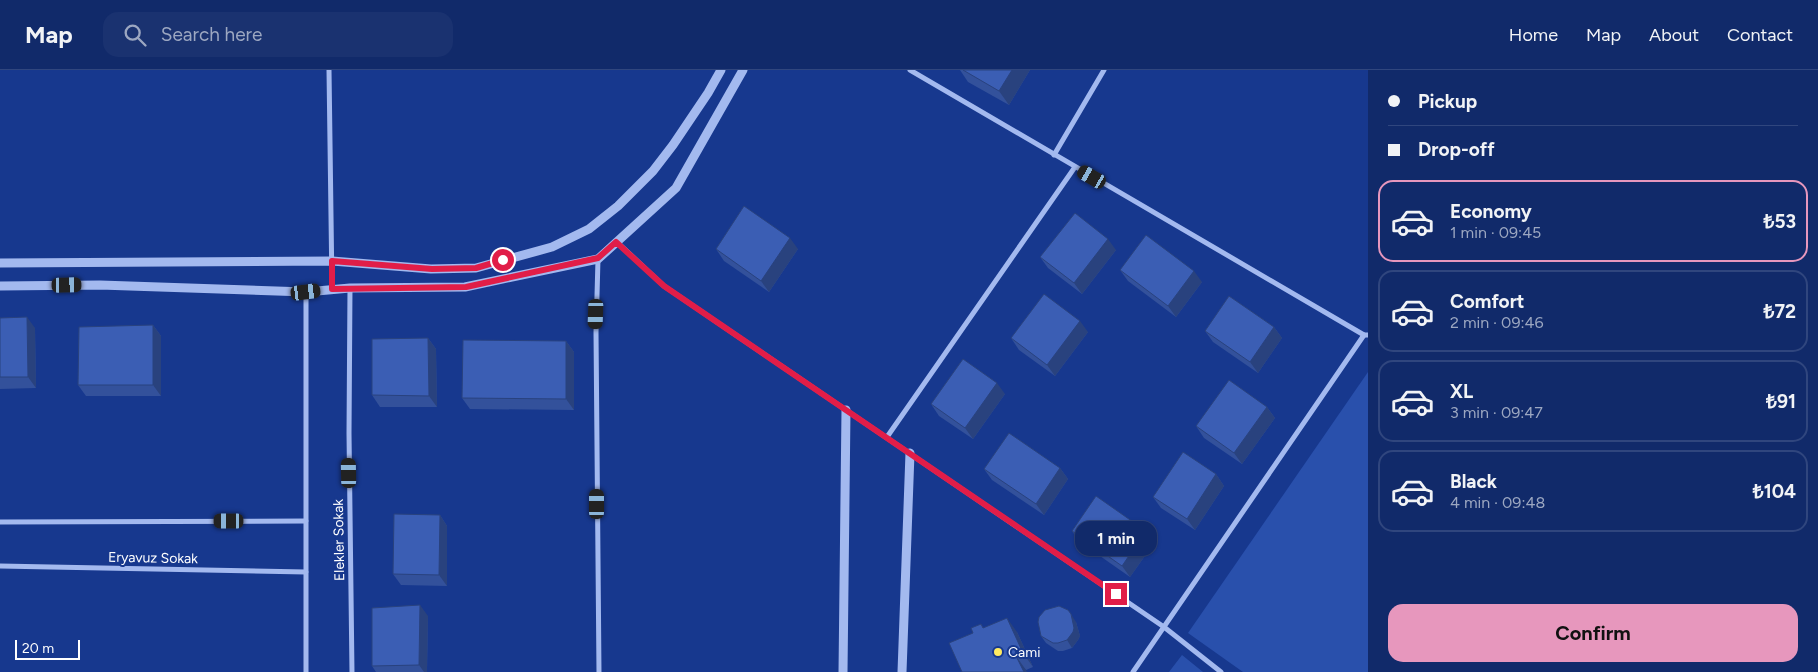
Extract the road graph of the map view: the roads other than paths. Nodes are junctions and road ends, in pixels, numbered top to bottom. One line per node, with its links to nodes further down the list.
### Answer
1 (329, 70): 10 (street)
2 (721, 70): 10 (street)
3 (743, 70): 8 (street)
4 (910, 70): 6 (street)
5 (1104, 70): 6 (street)
6 (1054, 155): 7 (street)
7 (1075, 167): 16 (street); 18 (street)
8 (616, 242): 9 (street); 17 (street)
9 (598, 258): 13 (street); 27 (street)
10 (332, 261): 11 (street); 14 (street)
11 (0, 263)
12 (0, 286): 15 (street)
13 (350, 288): 14 (street); 26 (street, Elekler Sokak)
14 (332, 289): 15 (street)
15 (306, 292): 20 (street)
16 (1366, 335): 24 (street)
17 (846, 410): 18 (street); 28 (street)
18 (887, 437): 19 (street)
19 (910, 453): 24 (street); 29 (street)
20 (306, 521): 21 (street); 23 (street)
21 (0, 522)
22 (0, 566): 23 (street, Eryavuz Sokak)
23 (306, 572): 25 (street)
24 (1164, 627): 30 (street); 31 (street)
25 (306, 672)
26 (352, 672)
27 (599, 672)
28 (844, 672)
29 (902, 672)
30 (1133, 672)
31 (1221, 672)

